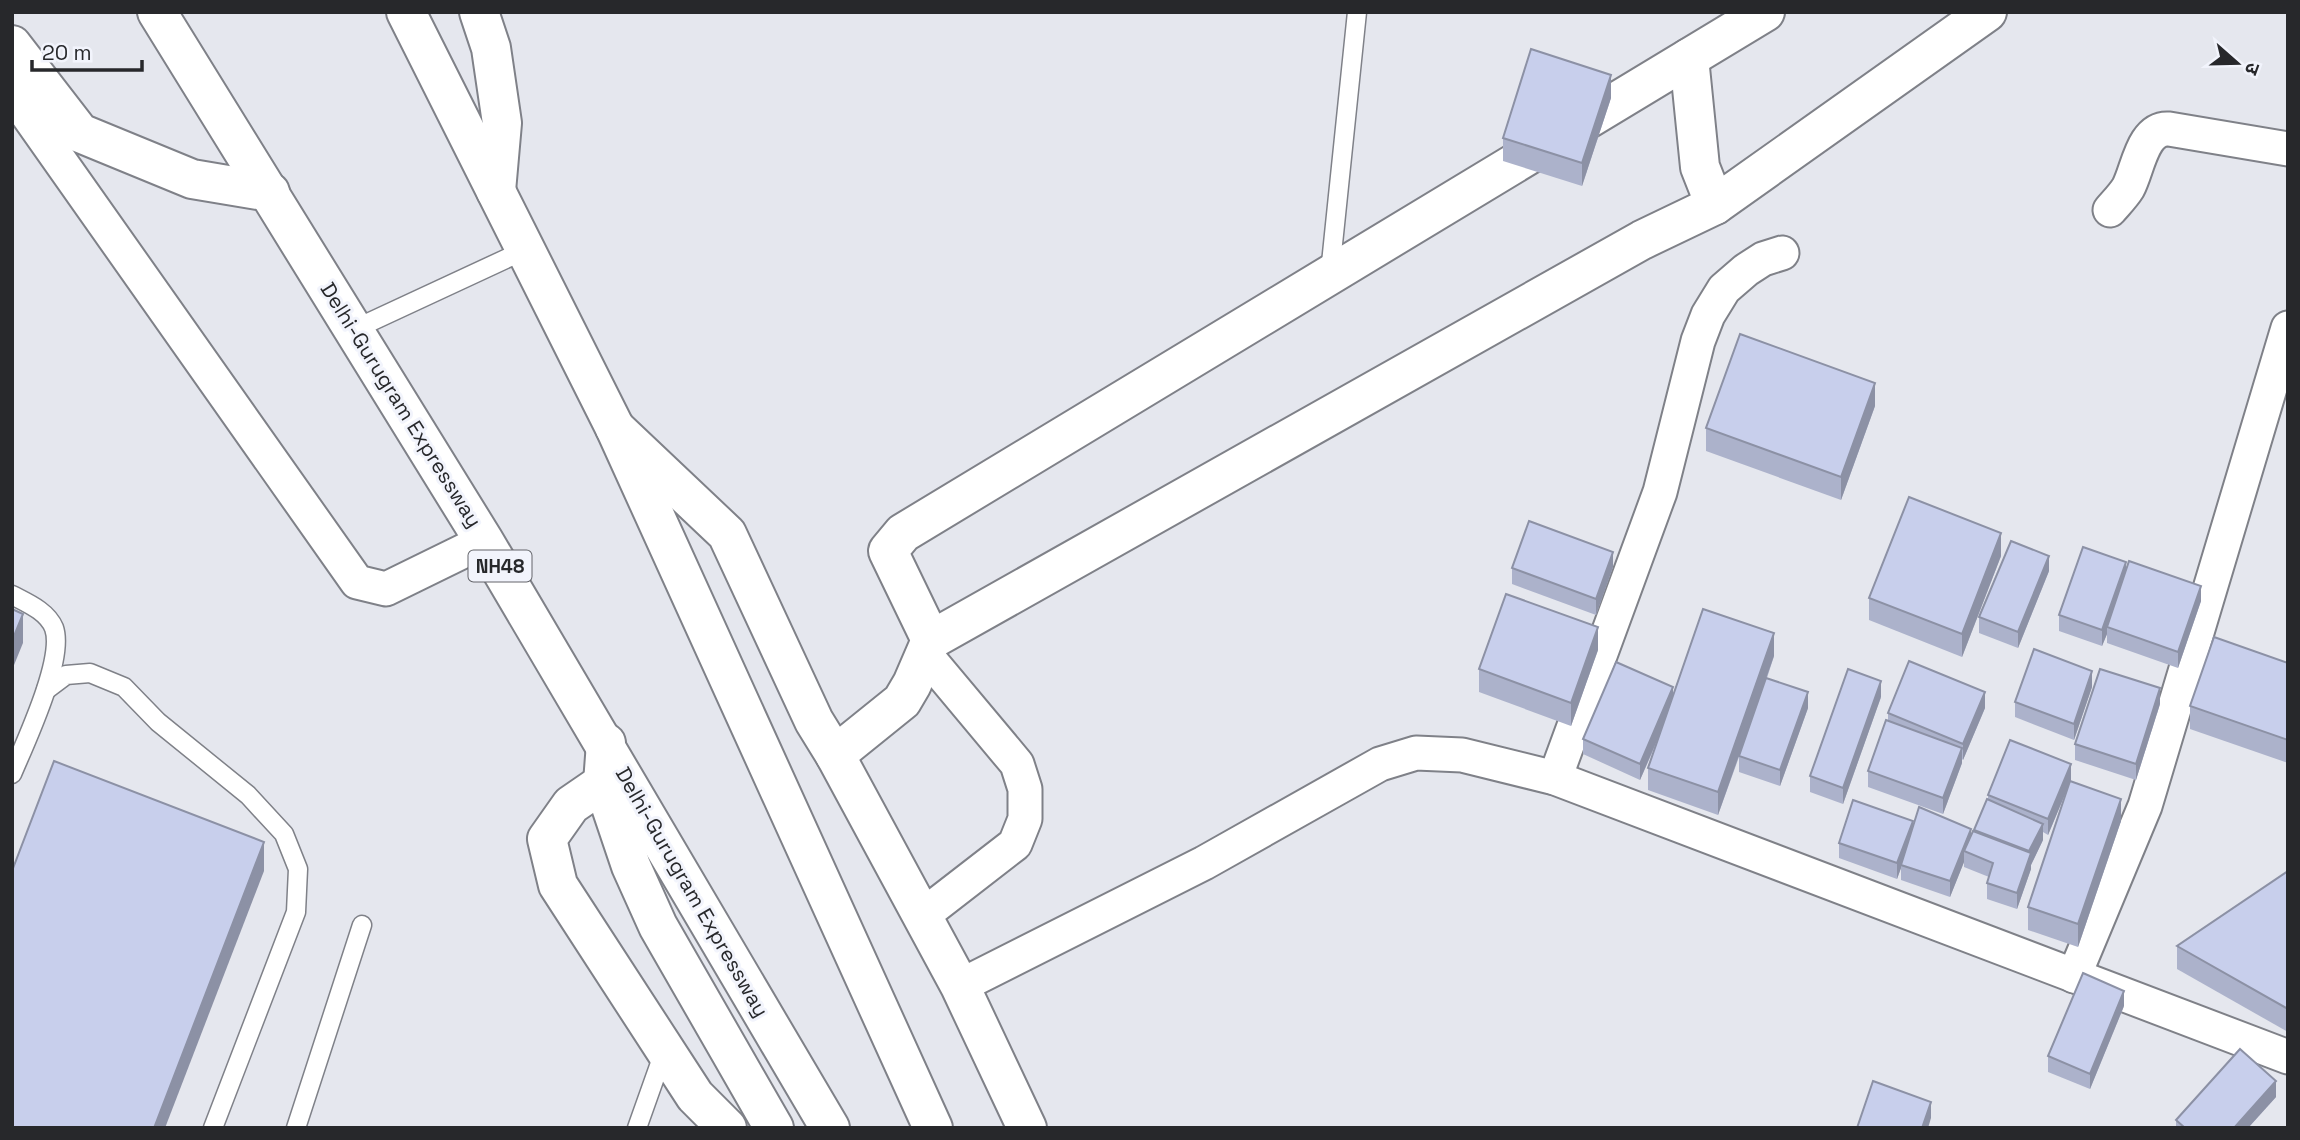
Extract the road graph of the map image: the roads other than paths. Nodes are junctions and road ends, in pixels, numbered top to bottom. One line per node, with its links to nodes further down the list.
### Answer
1 (157, 12): 12 (main road, Delhi-Gurugram Expressway / NH48)
2 (406, 12): 11 (main road)
3 (479, 12): 11 (main road)
4 (1357, 12): 17 (lane)
5 (1765, 12): 8 (main road)
6 (1986, 12): 13 (main road)
7 (12, 45): 12 (main road)
8 (1689, 58): 13 (main road); 17 (main road)
9 (12, 93): 21 (street)
10 (2288, 149): 14 (street)
11 (496, 191): 15 (main road)
12 (270, 192): 19 (main road, Delhi-Gurugram Expressway / NH48)
13 (1715, 205): 23 (main road)
14 (2110, 209)
15 (525, 250): 19 (lane); 20 (main road)
16 (1782, 253): 28 (street)
17 (1330, 273): 23 (main road)
18 (2288, 328): 32 (street)
19 (355, 329): 21 (main road, Delhi-Gurugram Expressway / NH48)
20 (615, 428): 26 (main road); 42 (main road)
21 (484, 541): 25 (main road, Delhi-Gurugram Expressway / NH48)
22 (12, 595): 24 (lane)
23 (928, 647): 26 (main road); 30 (street)
24 (46, 690): 27 (lane); 36 (lane)
25 (606, 743): 29 (main road); 41 (main road, Delhi-Gurugram Expressway / NH48)
26 (835, 755): 30 (main road)
27 (12, 774)
28 (1555, 778): 32 (street); 33 (street)
29 (603, 783): 34 (main road); 40 (main road)
30 (922, 916): 33 (main road)
31 (362, 925): 37 (lane)
32 (2074, 976): 35 (street)
33 (960, 986): 43 (main road)
34 (665, 1051): 38 (lane); 39 (main road)
35 (2288, 1057)
36 (214, 1128)
37 (296, 1128)
38 (637, 1128)
39 (727, 1128)
40 (774, 1128)
41 (830, 1128)
42 (933, 1128)
43 (1027, 1128)

